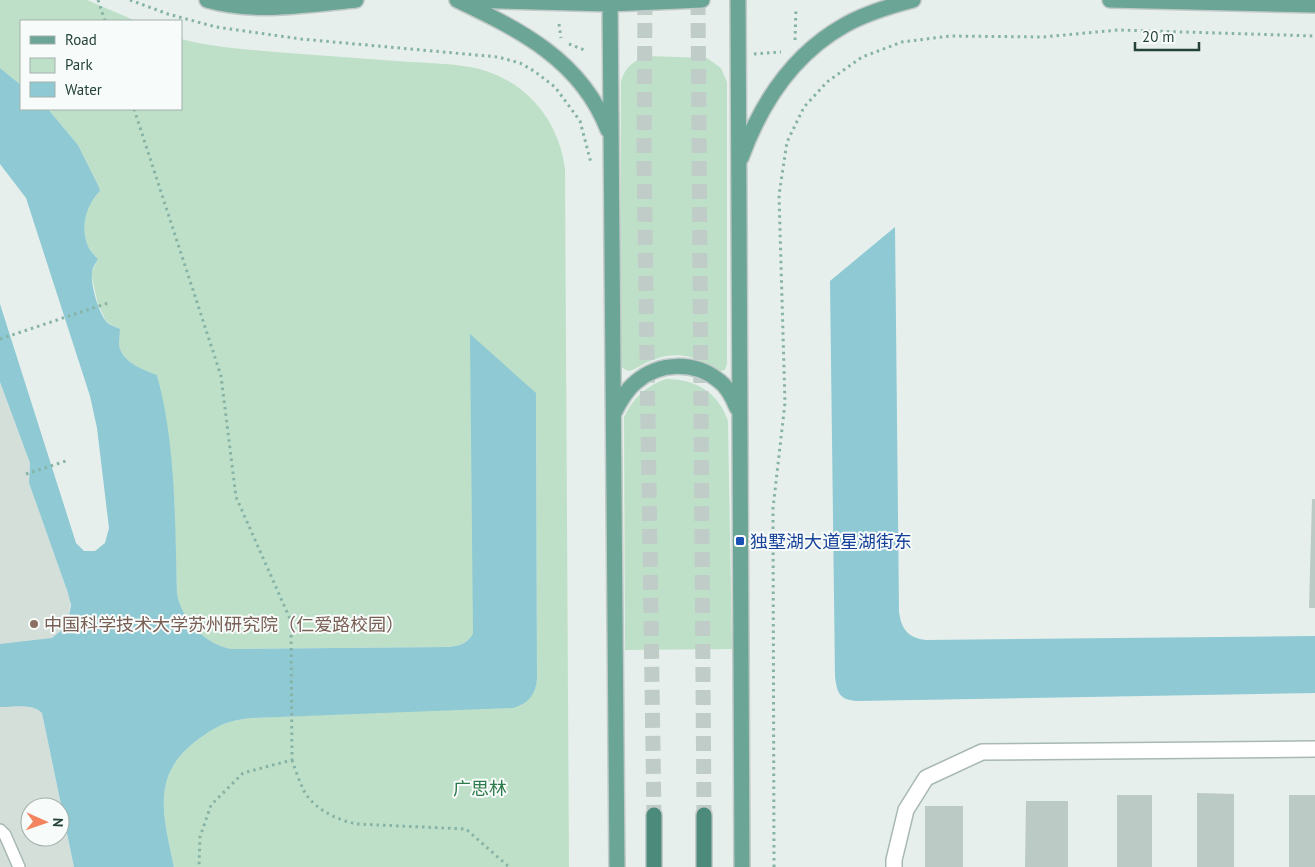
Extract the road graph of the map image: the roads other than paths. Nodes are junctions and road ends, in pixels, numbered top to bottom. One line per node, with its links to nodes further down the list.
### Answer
1 (207, 0): 2 (main road)
2 (356, 0)
3 (456, 0): 11 (main road)
4 (468, 0): 9 (main road)
5 (702, 0): 9 (main road)
6 (738, 0): 12 (main road)
7 (913, 0): 12 (main road)
8 (1110, 0): 10 (main road)
9 (610, 2): 11 (main road)
10 (1315, 5)
11 (611, 143): 14 (main road)
12 (737, 169): 13 (main road)
13 (739, 412): 14 (main road); 23 (main road)
14 (613, 413): 20 (main road)
15 (1315, 749): 24 (street)
16 (654, 815): 21 (highway)
17 (704, 815): 22 (highway)
18 (0, 830): 19 (lane)
19 (19, 867)
20 (617, 867)
21 (654, 867)
22 (704, 867)
23 (742, 867)
24 (894, 867)

